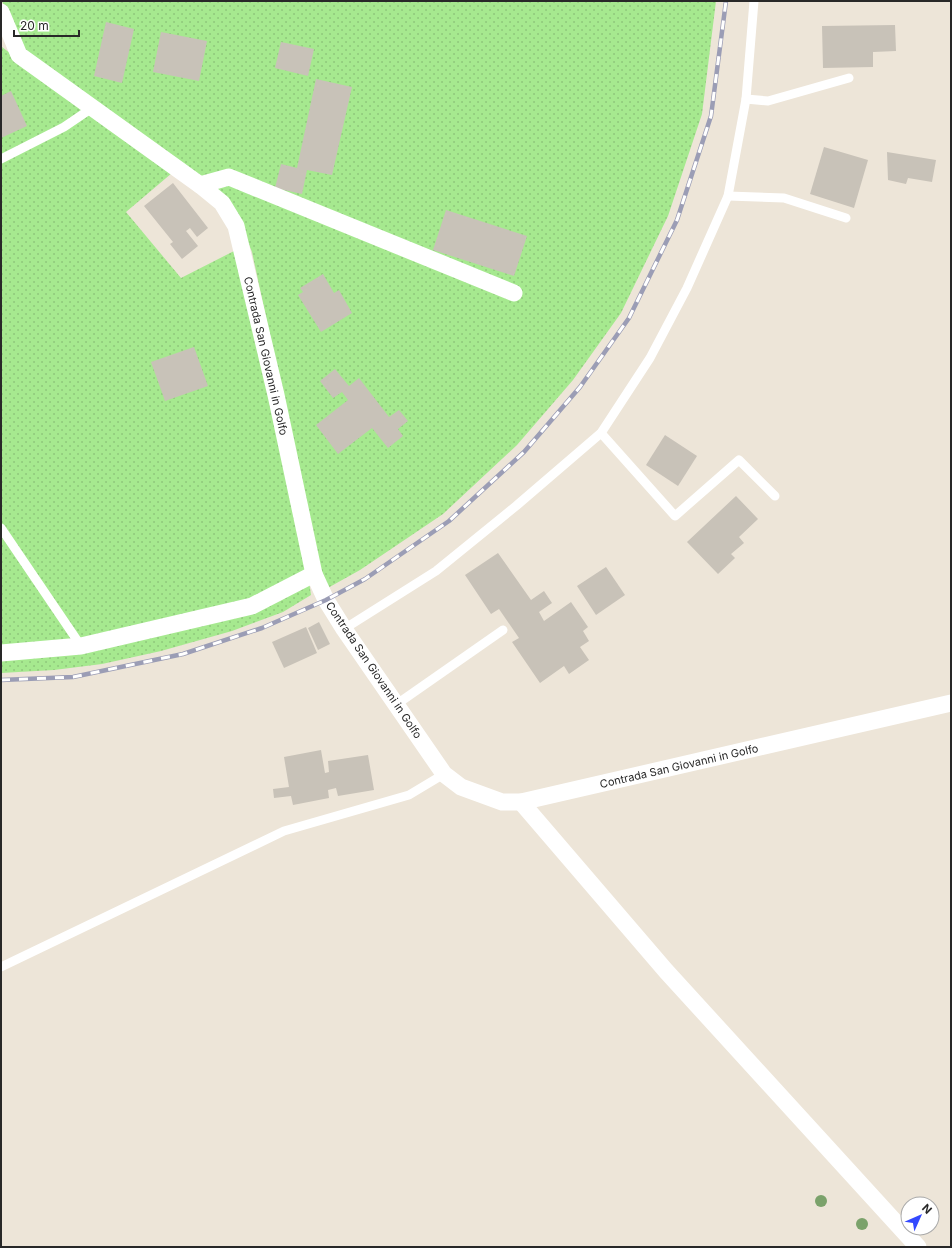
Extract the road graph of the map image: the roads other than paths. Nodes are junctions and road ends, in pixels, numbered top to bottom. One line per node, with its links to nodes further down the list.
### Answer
1 (754, 1): 4 (lane)
2 (1, 12): 5 (street, Contrada San Giovanni in Golfo)
3 (849, 78): 4 (lane)
4 (746, 99): 8 (lane)
5 (92, 108): 6 (lane); 7 (street, Contrada San Giovanni in Golfo)
6 (1, 159)
7 (200, 185): 10 (street); 14 (street, Contrada San Giovanni in Golfo)
8 (728, 196): 9 (lane); 11 (lane)
9 (846, 218)
10 (514, 294)
11 (601, 433): 12 (lane); 15 (lane)
12 (775, 496)
13 (1, 528): 17 (lane)
14 (314, 574): 15 (street, Contrada San Giovanni in Golfo); 17 (street)
15 (344, 629): 20 (street, Contrada San Giovanni in Golfo)
16 (503, 630): 20 (lane)
17 (81, 646): 18 (street)
18 (1, 653)
19 (951, 703): 22 (street, Contrada San Giovanni in Golfo)
20 (397, 704): 21 (street, Contrada San Giovanni in Golfo)
21 (444, 774): 22 (street, Contrada San Giovanni in Golfo); 23 (lane)
22 (521, 802): 24 (street)
23 (1, 967)
24 (918, 1247)

